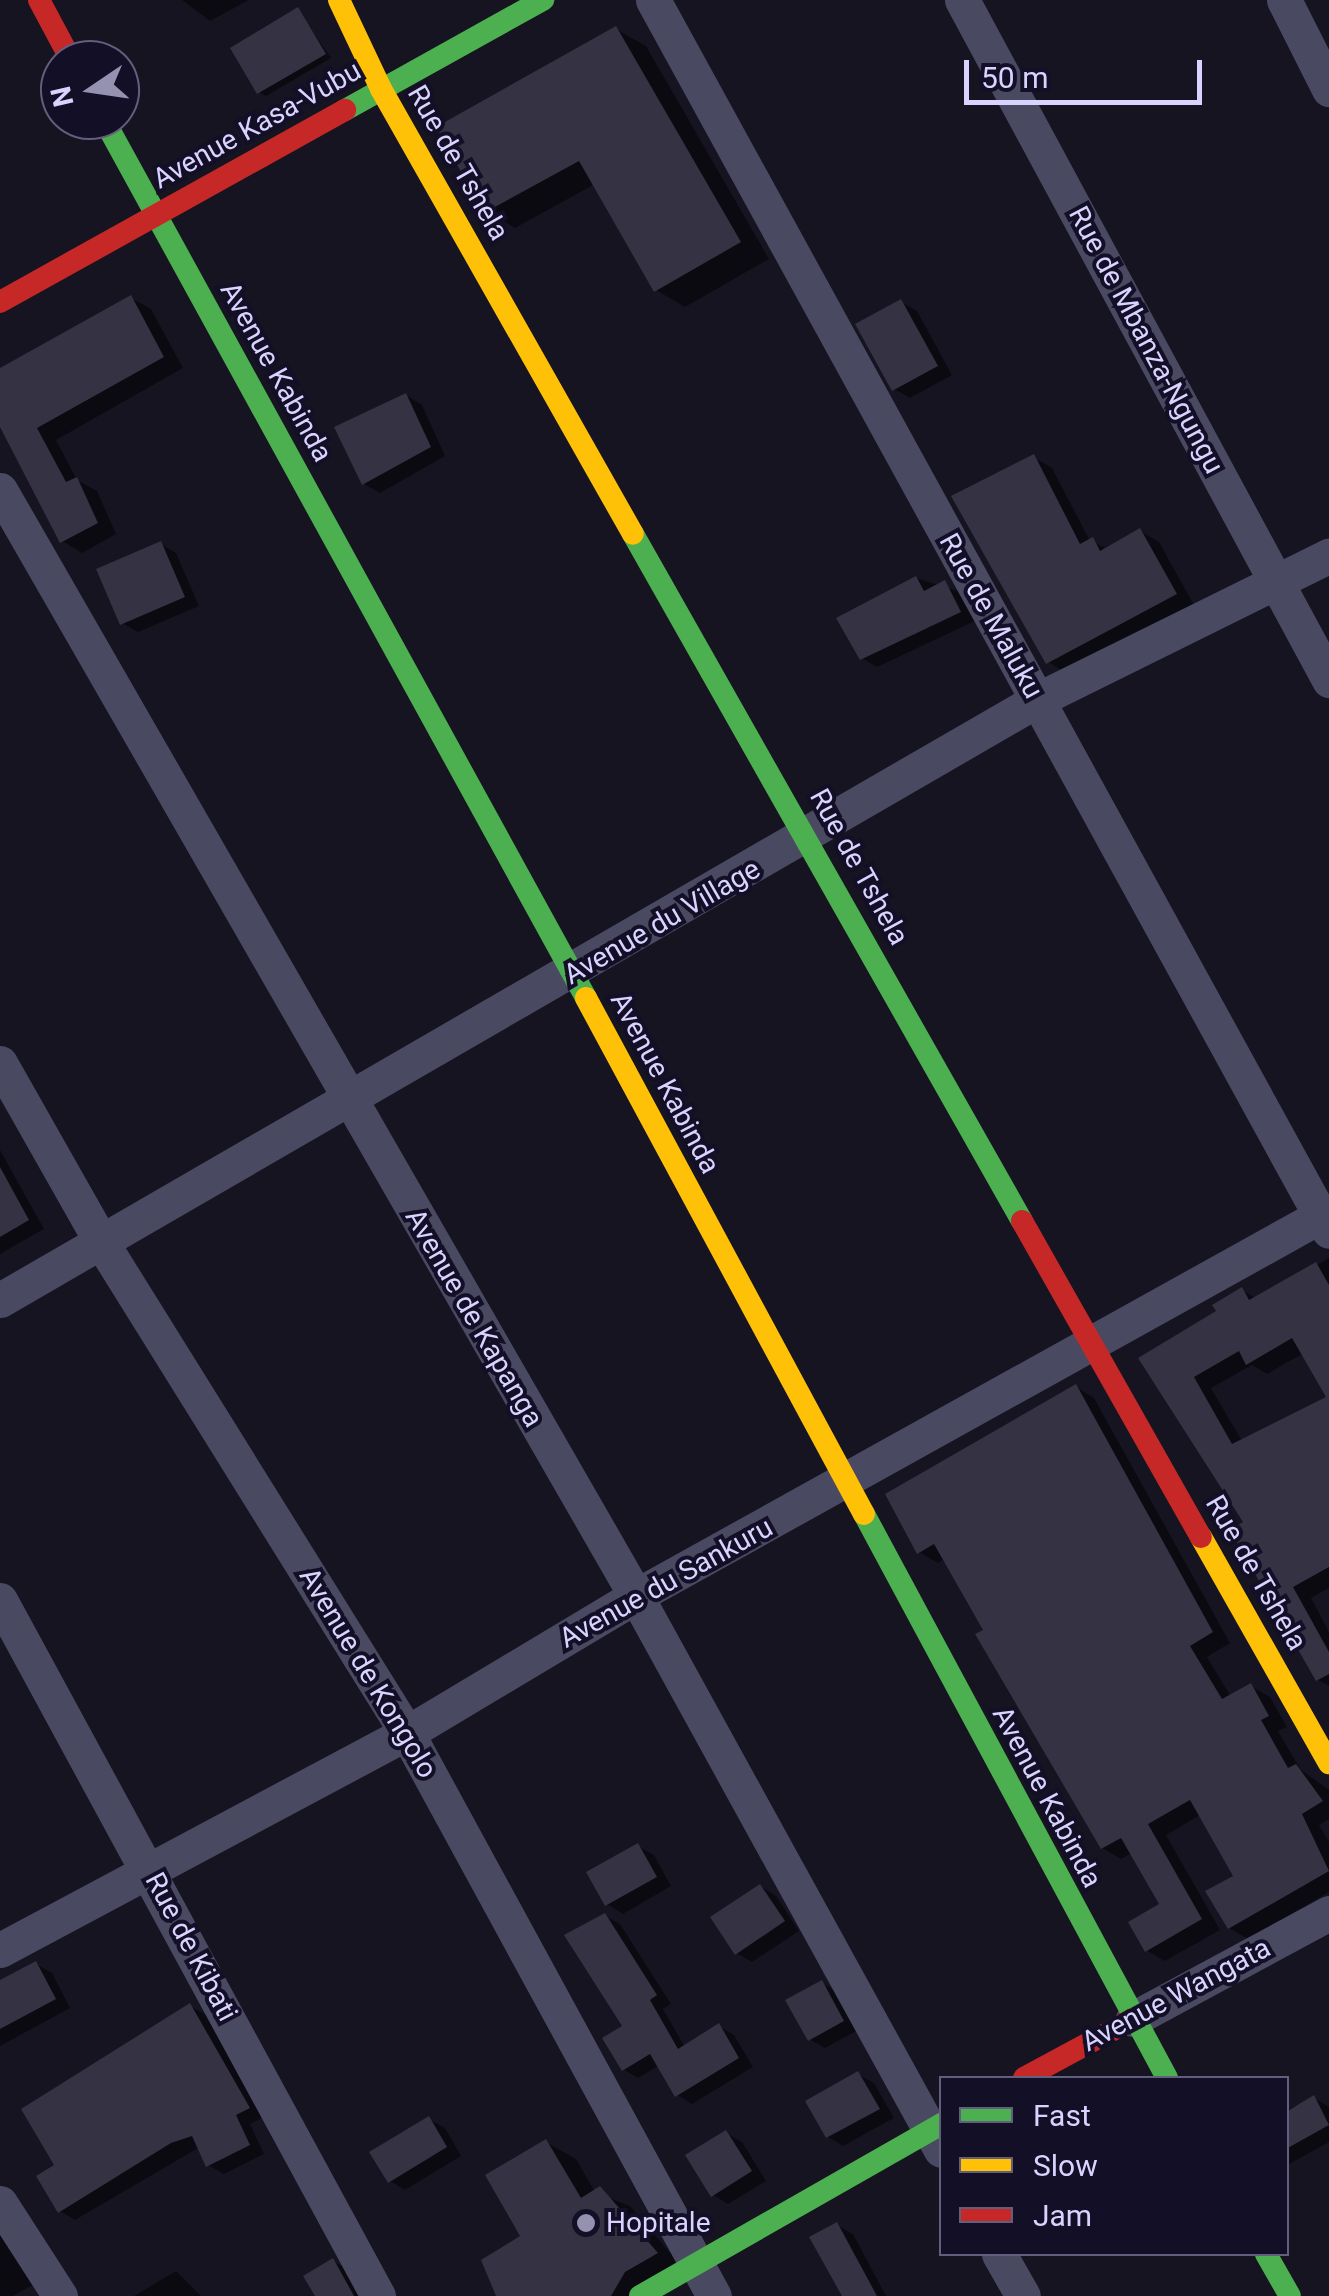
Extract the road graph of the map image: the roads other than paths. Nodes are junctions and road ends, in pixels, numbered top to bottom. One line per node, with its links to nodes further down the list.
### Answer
1 (38, 0): 7 (street)
2 (339, 0): 8 (street, Rue de Tshela)
3 (542, 0): 8 (street, Avenue Kasa-Vubu)
4 (654, 0): 17 (street, Rue de Maluku)
5 (962, 0): 15 (street, Rue de Mbanza-Ngungu)
6 (1284, 0): 9 (street)
7 (60, 40)
8 (381, 89): 11 (street, Avenue Kasa-Vubu); 18 (street, Rue de Tshela)
9 (1329, 89)
10 (115, 140): 11 (street, Avenue Kabinda)
11 (156, 215): 12 (street, Avenue Kasa-Vubu); 19 (street, Avenue Kabinda)
12 (0, 302)
13 (0, 490): 21 (street, Avenue de Kapanga)
14 (1329, 556): 15 (street, Avenue du Village)
15 (1279, 585): 16 (street, Rue de Mbanza-Ngungu); 17 (street, Avenue du Village)
16 (1329, 680)
17 (1037, 700): 18 (street, Avenue du Village); 22 (street, Rue de Maluku)
18 (808, 838): 19 (street, Avenue du Village); 25 (street, Rue de Tshela)
19 (573, 974): 21 (street, Avenue du Village); 26 (street, Avenue Kabinda)
20 (0, 1063): 23 (street, Avenue de Kongolo)
21 (345, 1096): 23 (street, Avenue du Village); 27 (street, Avenue de Kapanga)
22 (1326, 1219): 25 (street, Avenue du Sankuru)
23 (100, 1240): 24 (street, Avenue du Village); 29 (street, Avenue de Kongolo)
24 (0, 1300)
25 (1090, 1343): 26 (street, Avenue du Sankuru); 30 (street, Rue de Tshela)
26 (845, 1485): 27 (street, Avenue du Sankuru); 34 (street, Avenue Kabinda)
27 (636, 1596): 29 (street, Avenue du Sankuru); 37 (street, Avenue de Kapanga)
28 (0, 1600): 31 (street, Rue de Kibati)
29 (407, 1733): 31 (street, Avenue du Sankuru); 41 (street, Avenue de Kongolo)
30 (1329, 1763)
31 (151, 1873): 33 (street, Avenue du Sankuru); 43 (street, Rue de Kibati)
32 (1329, 1912): 34 (street, Avenue Wangata)
33 (0, 1950)
34 (1133, 2019): 35 (street, Avenue Wangata); 36 (street, Avenue Kabinda)
35 (1028, 2076)
36 (1165, 2076)
37 (938, 2135): 41 (street)
38 (0, 2203): 42 (street)
39 (1000, 2256): 46 (street)
40 (1267, 2256): 47 (street)
41 (696, 2264): 44 (street); 45 (street, Avenue de Kongolo)
42 (60, 2296)
43 (378, 2296)
44 (640, 2296)
45 (714, 2296)
46 (1023, 2296)
47 (1290, 2296)

